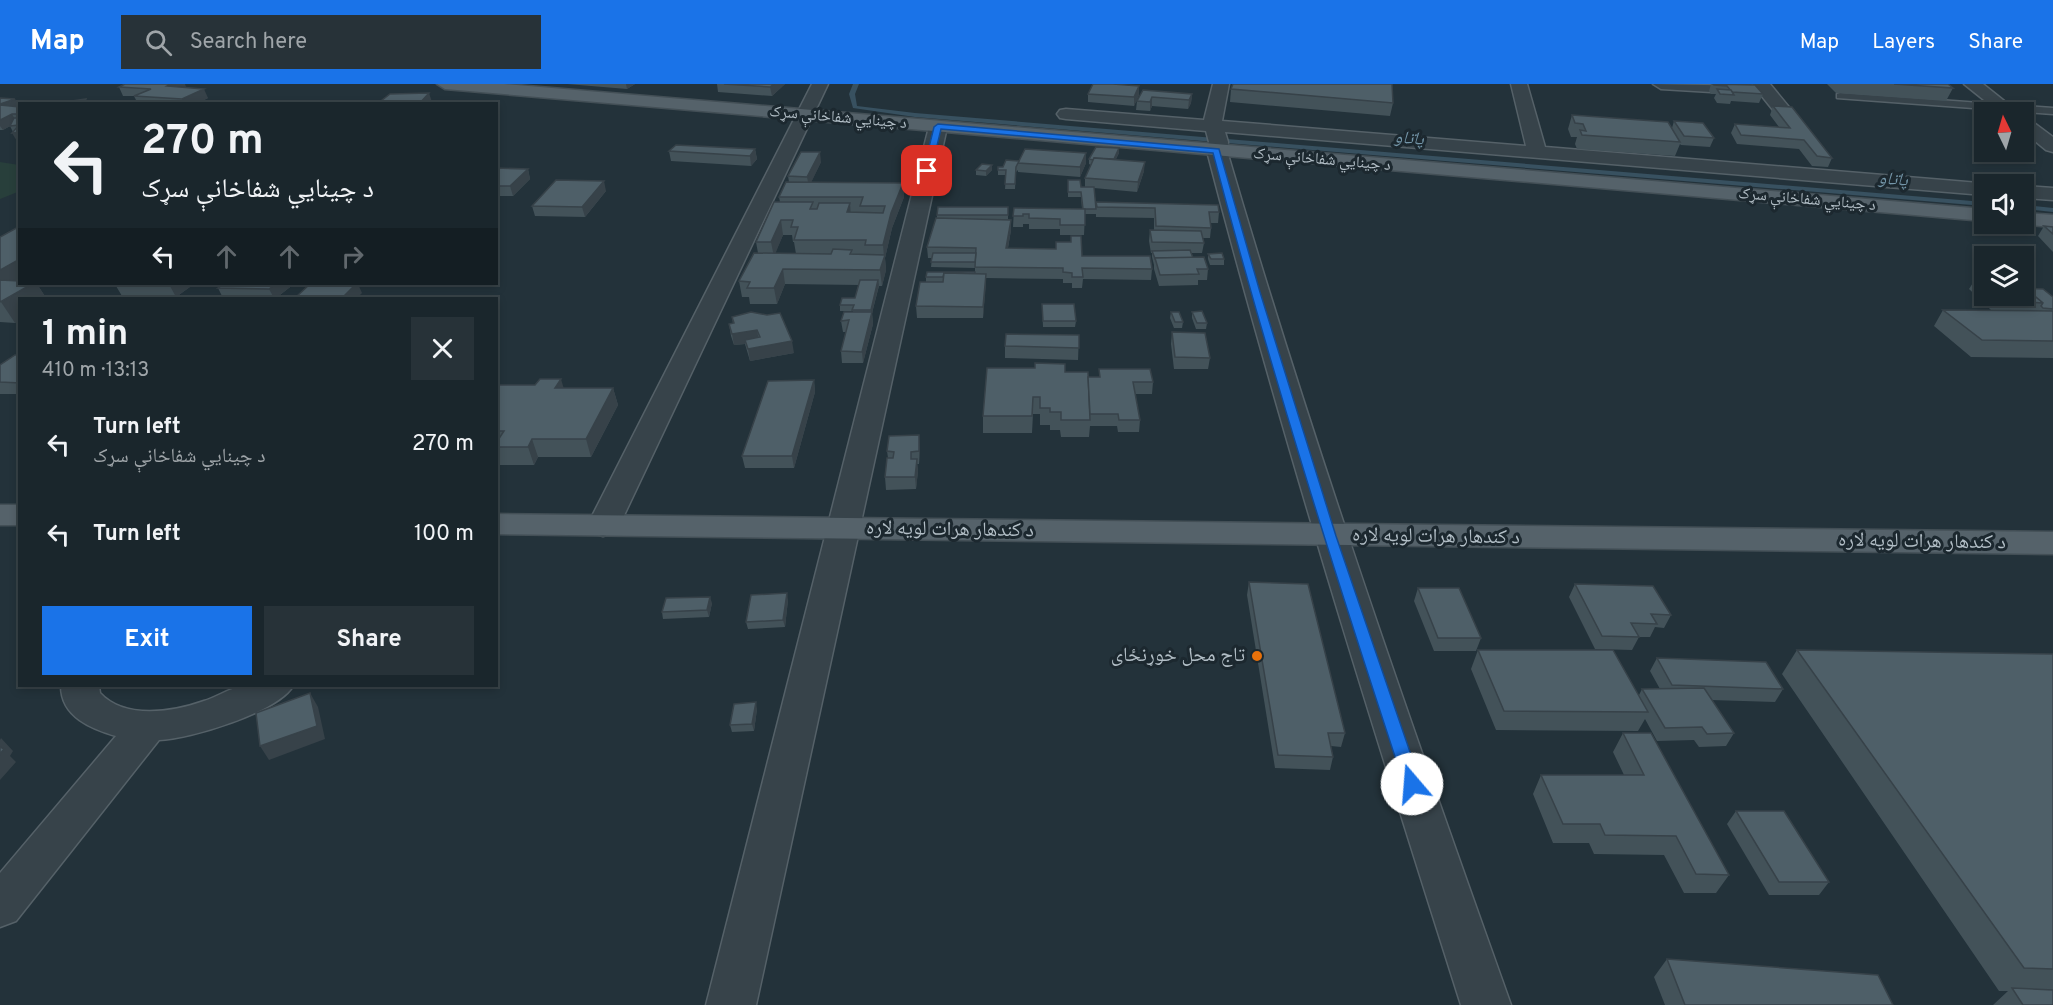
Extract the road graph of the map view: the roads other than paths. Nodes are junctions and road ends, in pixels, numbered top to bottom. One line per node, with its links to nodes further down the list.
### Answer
1 (445, 84): 14 (main road, د چينايي شفاخانې سړک)
2 (820, 84): 14 (street)
3 (1221, 84): 17 (street)
4 (1519, 84): 19 (street)
5 (1661, 84): 7 (street)
6 (1972, 84): 9 (street)
7 (1763, 88): 20 (street)
8 (1840, 96): 10 (lane)
9 (1995, 102)
10 (1974, 107)
11 (2034, 111): 12 (lane)
12 (2053, 111)
13 (1066, 114): 17 (street)
14 (806, 116): 15 (main road, د چينايي شفاخانې سړک); 30 (street)
15 (938, 127): 17 (main road, د چينايي شفاخانې سړک); 31 (street)
16 (2034, 132): 18 (street)
17 (1216, 138): 19 (street); 24 (main road, د چينايي شفاخانې سړک); 32 (street)
18 (2053, 146)
19 (1537, 153): 20 (street)
20 (1839, 177): 21 (street)
21 (1974, 188)
22 (2034, 193): 23 (street)
23 (2053, 194)
24 (1974, 214)
25 (2034, 220): 26 (main road)
26 (2053, 221)
27 (0, 515): 28 (main road)
28 (18, 515)
29 (498, 524): 30 (main road, د کندهار هرات لویه لاره)
30 (603, 526): 31 (main road, د کندهار هرات لویه لاره)
31 (843, 529): 32 (main road, د کندهار هرات لویه لاره); 38 (street)
32 (1330, 536): 33 (main road, د کندهار هرات لویه لاره); 39 (street)
33 (2053, 543)
34 (80, 687): 36 (street)
35 (272, 687): 36 (street)
36 (148, 726): 37 (street)
37 (0, 907)
38 (730, 1005)
39 (1486, 1005)

